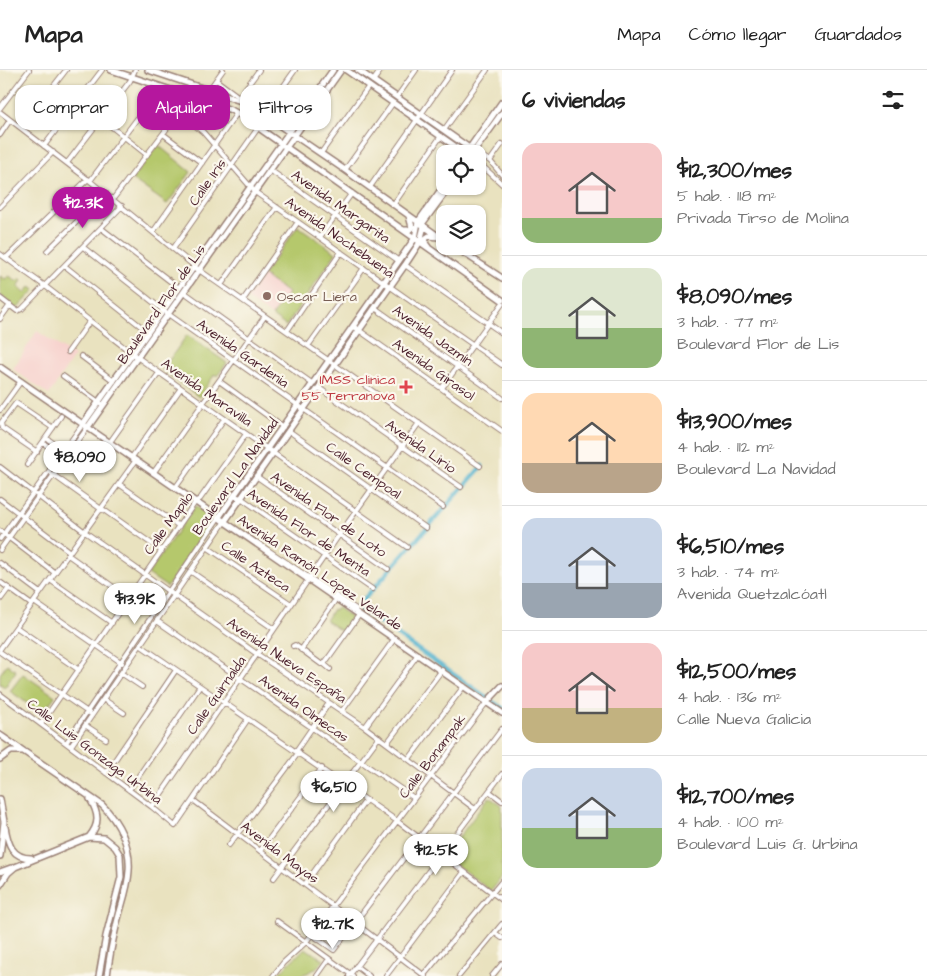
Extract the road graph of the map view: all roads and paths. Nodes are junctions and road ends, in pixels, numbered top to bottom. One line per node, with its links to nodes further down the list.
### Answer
1 (29, 70): 35 (street)
2 (66, 70): 22 (street)
3 (102, 70): 23 (street)
4 (111, 70): 19 (street)
5 (135, 70): 19 (street)
6 (148, 70): 18 (street)
7 (223, 70): 20 (street)
8 (259, 70): 32 (street)
9 (295, 70): 28 (street)
10 (333, 70): 55 (street, Boulevard Flor de Lis)
11 (341, 70): 58 (street, Boulevard Flor de Lis)
12 (346, 70): 29 (street)
13 (358, 70): 21 (street)
14 (381, 70): 21 (street)
15 (416, 70): 31 (street)
16 (452, 70): 39 (street)
17 (487, 70): 54 (street)
18 (157, 72): 26 (street)
19 (132, 77): 24 (street); 25 (street)
20 (216, 80): 27 (street); 32 (street)
21 (373, 81): 31 (street)
22 (54, 85)
23 (91, 85)
24 (126, 85)
25 (155, 85)
26 (195, 85)
27 (212, 85)
28 (284, 85)
29 (369, 86): 34 (street); 71 (street)
30 (230, 97): 32 (street)
31 (397, 97): 39 (street)
32 (238, 99)
33 (502, 102): 66 (street)
34 (393, 103): 43 (street); 80 (street)
35 (0, 110): 42 (street)
36 (230, 111): 37 (street)
37 (237, 113): 40 (street); 63 (street)
38 (502, 113): 67 (street)
39 (421, 114): 43 (street); 54 (street)
40 (240, 115)
41 (137, 119): 60 (street)
42 (10, 120): 44 (street); 57 (street)
43 (417, 120): 59 (street); 84 (street)
44 (15, 124)
45 (24, 130): 68 (street)
46 (56, 130): 68 (street)
47 (93, 130): 75 (street)
48 (115, 130): 60 (street)
49 (166, 130): 56 (street)
50 (200, 130): 63 (street, Avenida Nochebuena)
51 (257, 130): 77 (street, Calle Iris)
52 (261, 130): 61 (street)
53 (287, 130): 55 (street)
54 (444, 130): 65 (street)
55 (290, 132): 58 (street); 61 (street, Boulevard Flor de Lis)
56 (163, 134): 72 (street); 76 (street)
57 (0, 135)
58 (295, 135): 69 (street, Boulevard Flor de Lis); 71 (street)
59 (441, 136): 64 (street); 91 (street)
60 (124, 137): 72 (street); 82 (street)
61 (281, 143): 69 (street); 85 (street, Boulevard Flor de Lis)
62 (502, 144): 74 (street)
63 (214, 145): 76 (street); 77 (street, Avenida Nochebuena)
64 (454, 145)
65 (465, 145)
66 (477, 145)
67 (478, 145)
68 (44, 146): 70 (street)
69 (286, 147): 79 (street, Boulevard Flor de Lis); 87 (street)
70 (53, 152): 75 (street); 93 (street)
71 (321, 153): 80 (street)
72 (147, 155): 90 (street)
73 (486, 159): 74 (street)
74 (490, 161): 81 (street)
75 (68, 163): 82 (street)
76 (202, 163): 101 (street)
77 (232, 166): 85 (street, Avenida Nochebuena); 107 (street, Calle Iris)
78 (486, 169): 83 (street)
79 (270, 170): 85 (street, Boulevard Flor de Lis); 95 (street, Avenida Margarita)
80 (345, 170): 84 (street)
81 (502, 176)
82 (89, 180): 86 (street); 113 (street)
83 (502, 184)
84 (370, 187): 91 (street)
85 (253, 189): 94 (street, Avenida Nochebuena); 117 (street, Boulevard Flor de Lis)
86 (106, 193): 90 (street); 109 (street)
87 (352, 193): 95 (street); 100 (street)
88 (439, 195): 98 (street)
89 (443, 195): 98 (street)
90 (113, 199): 92 (street)
91 (393, 205): 96 (street)
92 (122, 206): 99 (street); 101 (street)
93 (0, 207)
94 (277, 207): 97 (street, Avenida Nochebuena); 122 (street)
95 (335, 216): 103 (street); 114 (street, Avenida Margarita)
96 (409, 216): 98 (street); 100 (street)
97 (298, 222): 103 (street, Avenida Nochebuena); 126 (street)
98 (422, 224): 102 (street); 105 (street, Boulevard La Navidad)
99 (101, 228): 106 (street); 124 (street)
100 (402, 229): 105 (street)
101 (153, 232): 107 (street)
102 (436, 235)
103 (320, 237): 110 (street, Avenida Nochebuena)
104 (436, 237): 108 (street)
105 (417, 240): 108 (street); 114 (street, Boulevard La Navidad); 115 (street, Boulevard La Navidad)
106 (83, 247): 116 (street); 131 (street, Avenida Gardenia)
107 (173, 249): 117 (street)
108 (429, 249): 127 (street)
109 (47, 251)
110 (341, 252): 118 (street, Avenida Nochebuena); 138 (street)
111 (0, 254): 113 (street, Avenida Maravilla)
112 (467, 255): 119 (street)
113 (6, 258): 121 (street, Avenida Maravilla)
114 (399, 261): 120 (street, Boulevard La Navidad)
115 (405, 265): 123 (street, Boulevard La Navidad); 135 (street)
116 (65, 266): 121 (street); 139 (street)
117 (197, 268): 122 (street); 124 (street, Boulevard Flor de Lis)
118 (364, 268): 120 (street, Avenida Nochebuena); 143 (street)
119 (502, 278)
120 (384, 282): 123 (street, Avenida Nochebuena); 136 (street, Boulevard La Navidad)
121 (46, 286): 129 (street); 134 (street, Avenida Maravilla)
122 (220, 286): 126 (street)
123 (390, 286): 130 (street, Boulevard La Navidad); 142 (street, Avenida Nochebuena)
124 (181, 290): 131 (street, Boulevard Flor de Lis); 141 (street)
125 (0, 298): 129 (street)
126 (243, 300): 132 (street)
127 (502, 300)
128 (502, 304): 135 (street)
129 (10, 305): 133 (street)
130 (375, 308): 137 (street, Boulevard La Navidad); 150 (street, Avenida Jazmín)
131 (166, 312): 139 (street, Boulevard Flor de Lis); 145 (street, Boulevard Flor de Lis); 147 (street, Avenida Gardenia)
132 (265, 316): 138 (street); 141 (street)
133 (0, 319)
134 (90, 321): 144 (street); 145 (street, Avenida Maravilla)
135 (488, 323): 140 (street); 142 (street)
136 (353, 326): 137 (street, Avenida Girasol); 148 (street, Boulevard La Navidad)
137 (359, 330): 149 (street, Boulevard La Navidad); 161 (street, Avenida Girasol)
138 (287, 331): 143 (street)
139 (148, 332): 145 (street, Boulevard Flor de Lis)
140 (502, 333)
141 (249, 338): 147 (street); 158 (street)
142 (473, 345): 150 (street); 151 (street, Avenida Nochebuena)
143 (308, 346): 148 (street)
144 (68, 352)
145 (135, 355): 153 (street, Avenida Maravilla); 155 (street, Boulevard Flor de Lis); 163 (street, Boulevard Flor de Lis)
146 (81, 356): 155 (street)
147 (233, 360): 156 (street); 165 (street, Avenida Gardenia)
148 (329, 361): 149 (street); 158 (street, Boulevard La Navidad)
149 (335, 365): 160 (street, Boulevard La Navidad); 170 (street)
150 (458, 366): 161 (street); 162 (street, Avenida Jazmín)
151 (502, 366)
152 (0, 367): 157 (street, Avenida Ramón López Velarde)
153 (159, 373): 159 (street, Avenida Maravilla); 178 (street)
154 (62, 376): 163 (street)
155 (114, 381): 163 (street, Boulevard Flor de Lis)
156 (219, 381): 164 (street); 172 (street)
157 (21, 382): 167 (street); 171 (street, Avenida Ramón López Velarde)
158 (313, 384): 165 (street, Boulevard La Navidad)
159 (181, 388): 164 (street, Avenida Maravilla); 186 (street)
160 (319, 388): 166 (street, Boulevard La Navidad); 180 (street, Avenida Lirio)
161 (442, 388): 175 (street, Avenida Girasol)
162 (502, 398)
163 (101, 403): 171 (street, Boulevard Flor de Lis)
164 (202, 403): 169 (street, Avenida Maravilla); 192 (street)
165 (298, 405): 166 (street, Avenida Gardenia); 172 (street, Boulevard La Navidad)
166 (304, 409): 174 (street, Boulevard La Navidad); 190 (street, Avenida Gardenia)
167 (0, 410)
168 (61, 416): 173 (street)
169 (224, 419): 176 (street, Avenida Maravilla); 196 (street)
170 (419, 424): 180 (street, Calle Guirnalda); 188 (street)
171 (85, 425): 178 (street, Avenida Ramón López Velarde); 182 (street, Boulevard Flor de Lis); 193 (street, Boulevard Flor de Lis)
172 (283, 427): 181 (street, Boulevard La Navidad)
173 (53, 428): 177 (street); 183 (street)
174 (289, 431): 184 (street, Boulevard La Navidad); 198 (street, Calle Cempoal)
175 (502, 431)
176 (246, 434): 181 (street, Avenida Maravilla); 204 (street, Calle Mapilo)
177 (46, 438): 179 (street); 182 (street)
178 (110, 442): 186 (street, Avenida Ramón López Velarde)
179 (43, 443): 183 (street); 185 (street)
180 (402, 446): 190 (street, Calle Guirnalda); 197 (street, Avenida Lirio)
181 (267, 449): 184 (street, Avenida Maravilla); 201 (street, Boulevard La Navidad)
182 (64, 450): 185 (street, Boulevard Flor de Lis)
183 (37, 452): 187 (street)
184 (273, 453): 194 (street, Boulevard La Navidad); 207 (street, Avenida Maravilla)
185 (61, 455): 191 (street, Boulevard Flor de Lis)
186 (134, 459): 192 (street, Avenida Ramón López Velarde); 195 (street)
187 (27, 465)
188 (480, 466)
189 (0, 467): 199 (street, Avenida Nueva España)
190 (387, 468): 198 (street, Calle Guirnalda); 205 (street, Avenida Gardenia)
191 (48, 472): 193 (street); 199 (street, Boulevard Flor de Lis)
192 (154, 472): 196 (street, Avenida Ramón López Velarde)
193 (53, 476): 200 (street, Boulevard Flor de Lis); 206 (street)
194 (256, 476): 202 (street, Boulevard La Navidad); 216 (street, Avenida Flor de Loto)
195 (119, 484): 206 (street); 212 (street)
196 (176, 487): 204 (street, Avenida Ramón López Velarde)
197 (461, 487)
198 (372, 490): 207 (street, Calle Guirnalda); 213 (street, Calle Cempoal)
199 (34, 493): 200 (street, Avenida Nueva España); 208 (street, Boulevard Flor de Lis)
200 (38, 496): 209 (street, Boulevard Flor de Lis); 215 (street, Avenida Nueva España)
201 (234, 496): 202 (street, Avenida Flor de Menta); 210 (street, Boulevard La Navidad)
202 (241, 498): 211 (street, Boulevard La Navidad); 224 (street, Avenida Flor de Menta)
203 (0, 499): 208 (street)
204 (196, 501): 210 (street, Avenida Ramón López Velarde); 212 (street, Calle Mapilo)
205 (442, 507)
206 (101, 509): 215 (street); 222 (street)
207 (356, 512): 216 (street, Calle Guirnalda); 220 (street, Avenida Maravilla)
208 (19, 513): 209 (street); 214 (street, Boulevard Flor de Lis)
209 (24, 517): 217 (street, Boulevard Flor de Lis); 223 (street)
210 (219, 517): 211 (street, Avenida Ramón López Velarde); 235 (street, Boulevard La Navidad)
211 (225, 521): 219 (street, Boulevard La Navidad); 230 (street, Avenida Ramón López Velarde)
212 (179, 526): 222 (street, Calle Mapilo)
213 (426, 528)
214 (2, 532): 217 (street); 218 (street, Boulevard Flor de Lis)
215 (85, 532): 223 (street); 229 (street, Avenida Nueva España)
216 (339, 535): 224 (street, Calle Guirnalda); 226 (street, Avenida Flor de Loto)
217 (9, 538): 221 (street, Boulevard Flor de Lis); 228 (street)
218 (0, 539)
219 (207, 547): 227 (street, Boulevard La Navidad); 242 (street, Calle Azteca)
220 (407, 547)
221 (0, 550)
222 (162, 550): 229 (street, Calle Mapilo)
223 (69, 553): 228 (street); 238 (street)
224 (325, 556): 230 (street, Calle Guirnalda); 234 (street, Avenida Flor de Menta)
225 (0, 563): 236 (street)
226 (388, 569)
227 (190, 571): 237 (street, Boulevard La Navidad); 248 (street)
228 (55, 573): 231 (street)
229 (145, 575): 235 (street, Avenida Nueva España); 238 (street, Calle Mapilo)
230 (309, 578): 242 (street, Calle Guirnalda); 243 (street); 244 (street, Avenida Ramón López Velarde)
231 (50, 580): 236 (street); 246 (street)
232 (0, 582): 233 (street)
233 (9, 588): 239 (street); 241 (street)
234 (372, 589)
235 (169, 592): 237 (street, Avenida Nueva España); 258 (street, Boulevard La Navidad)
236 (40, 594): 241 (street)
237 (174, 596): 245 (street, Boulevard La Navidad); 255 (street, Avenida Nueva España)
238 (128, 598): 246 (street, Calle Mapilo)
239 (0, 600)
240 (334, 602): 253 (street)
241 (33, 604): 247 (street); 250 (street)
242 (291, 604): 248 (street, Calle Guirnalda)
243 (356, 609)
244 (359, 615): 249 (street, Avenida Ramón López Velarde); 259 (street)
245 (157, 620): 251 (street, Boulevard La Navidad); 266 (street, Avenida Olmecas)
246 (112, 623): 250 (street, Calle Mapilo)
247 (16, 627): 254 (street); 262 (street)
248 (274, 629): 255 (street, Calle Guirnalda)
249 (395, 638): 256 (street, Avenida Ramón López Velarde); 277 (street)
250 (96, 645): 258 (street); 262 (street, Calle Mapilo)
251 (140, 645): 260 (street, Boulevard La Navidad); 263 (street)
252 (293, 646): 253 (street)
253 (301, 650): 259 (street)
254 (1, 652): 257 (street); 272 (street)
255 (257, 654): 266 (street, Calle Guirnalda); 276 (street, Avenida Nueva España)
256 (418, 654): 264 (street, Avenida Ramón López Velarde); 285 (street)
257 (0, 659)
258 (121, 662): 260 (street); 278 (street, Boulevard La Navidad)
259 (324, 664): 261 (street)
260 (126, 666): 265 (street, Boulevard La Navidad)
261 (330, 669)
262 (79, 670): 272 (street, Calle Mapilo)
263 (176, 670): 267 (street); 300 (street)
264 (442, 670): 268 (street, Avenida Ramón López Velarde); 292 (street)
265 (121, 673): 270 (street); 273 (street, Boulevard La Navidad)
266 (240, 678): 275 (street, Calle Guirnalda); 286 (street, Avenida Olmecas)
267 (200, 686): 275 (street); 304 (street)
268 (464, 686): 274 (street, Avenida Ramón López Velarde); 297 (street)
269 (502, 686): 274 (street)
270 (142, 687)
271 (0, 694): 283 (street, Calle Luis Gonzaga Urbina)
272 (62, 695): 278 (street); 283 (street, Calle Mapilo)
273 (103, 699): 279 (street); 281 (street, Boulevard La Navidad)
274 (489, 700): 280 (street, Avenida Ramón López Velarde); 302 (street, Calle Bonampak)
275 (224, 703): 282 (street); 313 (street, Calle Guirnalda)
276 (329, 704): 277 (street, Avenida Nueva España); 286 (street)
277 (342, 711): 285 (street, Avenida Nueva España)
278 (87, 712): 281 (street); 291 (street, Boulevard La Navidad)
279 (124, 713)
280 (502, 713)
281 (92, 715): 284 (street, Boulevard La Navidad)
282 (248, 719): 295 (street); 310 (street)
283 (41, 724): 291 (street, Calle Luis Gonzaga Urbina)
284 (85, 725): 290 (street); 293 (street, Boulevard La Navidad)
285 (364, 727): 289 (street, Avenida Nueva España)
286 (312, 728): 295 (street); 298 (street, Avenida Olmecas)
287 (502, 729): 306 (street)
288 (0, 734): 294 (street)
289 (379, 737): 292 (street, Avenida Nueva España); 298 (street)
290 (106, 739)
291 (66, 743): 293 (street, Calle Luis Gonzaga Urbina)
292 (387, 743): 297 (street, Avenida Nueva España)
293 (71, 746): 300 (street, Calle Luis Gonzaga Urbina)
294 (24, 751): 296 (street); 307 (street)
295 (298, 751): 299 (street); 317 (street)
296 (0, 758)
297 (409, 760): 302 (street, Avenida Nueva España)
298 (361, 761): 303 (street); 308 (street, Avenida Olmecas)
299 (322, 768): 303 (street); 321 (street)
300 (106, 773): 304 (street, Calle Luis Gonzaga Urbina)
301 (502, 774): 305 (street)
302 (431, 776): 306 (street, Avenida Nueva España); 308 (street, Calle Bonampak)
303 (344, 784): 311 (street); 326 (street)
304 (128, 790): 313 (street, Calle Luis Gonzaga Urbina)
305 (489, 791): 312 (street); 314 (street)
306 (454, 793): 314 (street, Avenida Nueva España); 319 (street)
307 (89, 797): 318 (street); 352 (street)
308 (414, 798): 315 (street, Calle Bonampak)
309 (0, 799): 316 (street)
310 (194, 800): 313 (street, Calle Luis Gonzaga Urbina); 317 (street, Avenida Mayas)
311 (366, 800): 315 (street); 331 (street)
312 (502, 801)
313 (152, 807)
314 (475, 809): 322 (street)
315 (397, 821): 319 (street); 335 (street, Calle Bonampak)
316 (4, 822): 323 (street); 324 (street)
317 (238, 834): 320 (street); 321 (street, Avenida Mayas)
318 (88, 837): 324 (street); 351 (street)
319 (419, 838): 322 (street); 337 (street)
320 (229, 845)
321 (260, 850): 326 (street, Avenida Mayas)
322 (441, 854): 328 (street); 343 (street)
323 (0, 856)
324 (34, 858): 325 (street)
325 (15, 867): 327 (street); 332 (street)
326 (282, 867): 329 (street); 331 (street, Avenida Mayas)
327 (0, 872)
328 (464, 872): 333 (street); 345 (street)
329 (274, 878)
330 (502, 880): 333 (street)
331 (305, 884): 335 (street, Avenida Mayas)
332 (0, 885)
333 (492, 892): 334 (street); 356 (street)
334 (502, 900)
335 (333, 906): 337 (street, Avenida Mayas); 340 (street, Calle Bonampak)
336 (277, 921): 344 (street)
337 (355, 923): 340 (street); 343 (street, Avenida Mayas)
338 (502, 924): 339 (street)
339 (496, 931): 341 (street); 342 (street); 357 (street)
340 (311, 934): 344 (street, Calle Bonampak)
341 (502, 934)
342 (502, 938)
343 (377, 939): 345 (street, Avenida Mayas); 348 (street)
344 (306, 942): 346 (street); 353 (street, Calle Bonampak)
345 (400, 957): 355 (street); 356 (street, Avenida Mayas)
346 (329, 959): 349 (street); 350 (street)
347 (502, 964): 358 (street)
348 (356, 966): 350 (street); 354 (street)
349 (317, 975)
350 (351, 975)
351 (99, 976)
352 (107, 976)
353 (273, 976)
354 (369, 976)
355 (386, 976)
356 (424, 976)
357 (459, 976)
358 (492, 976)

